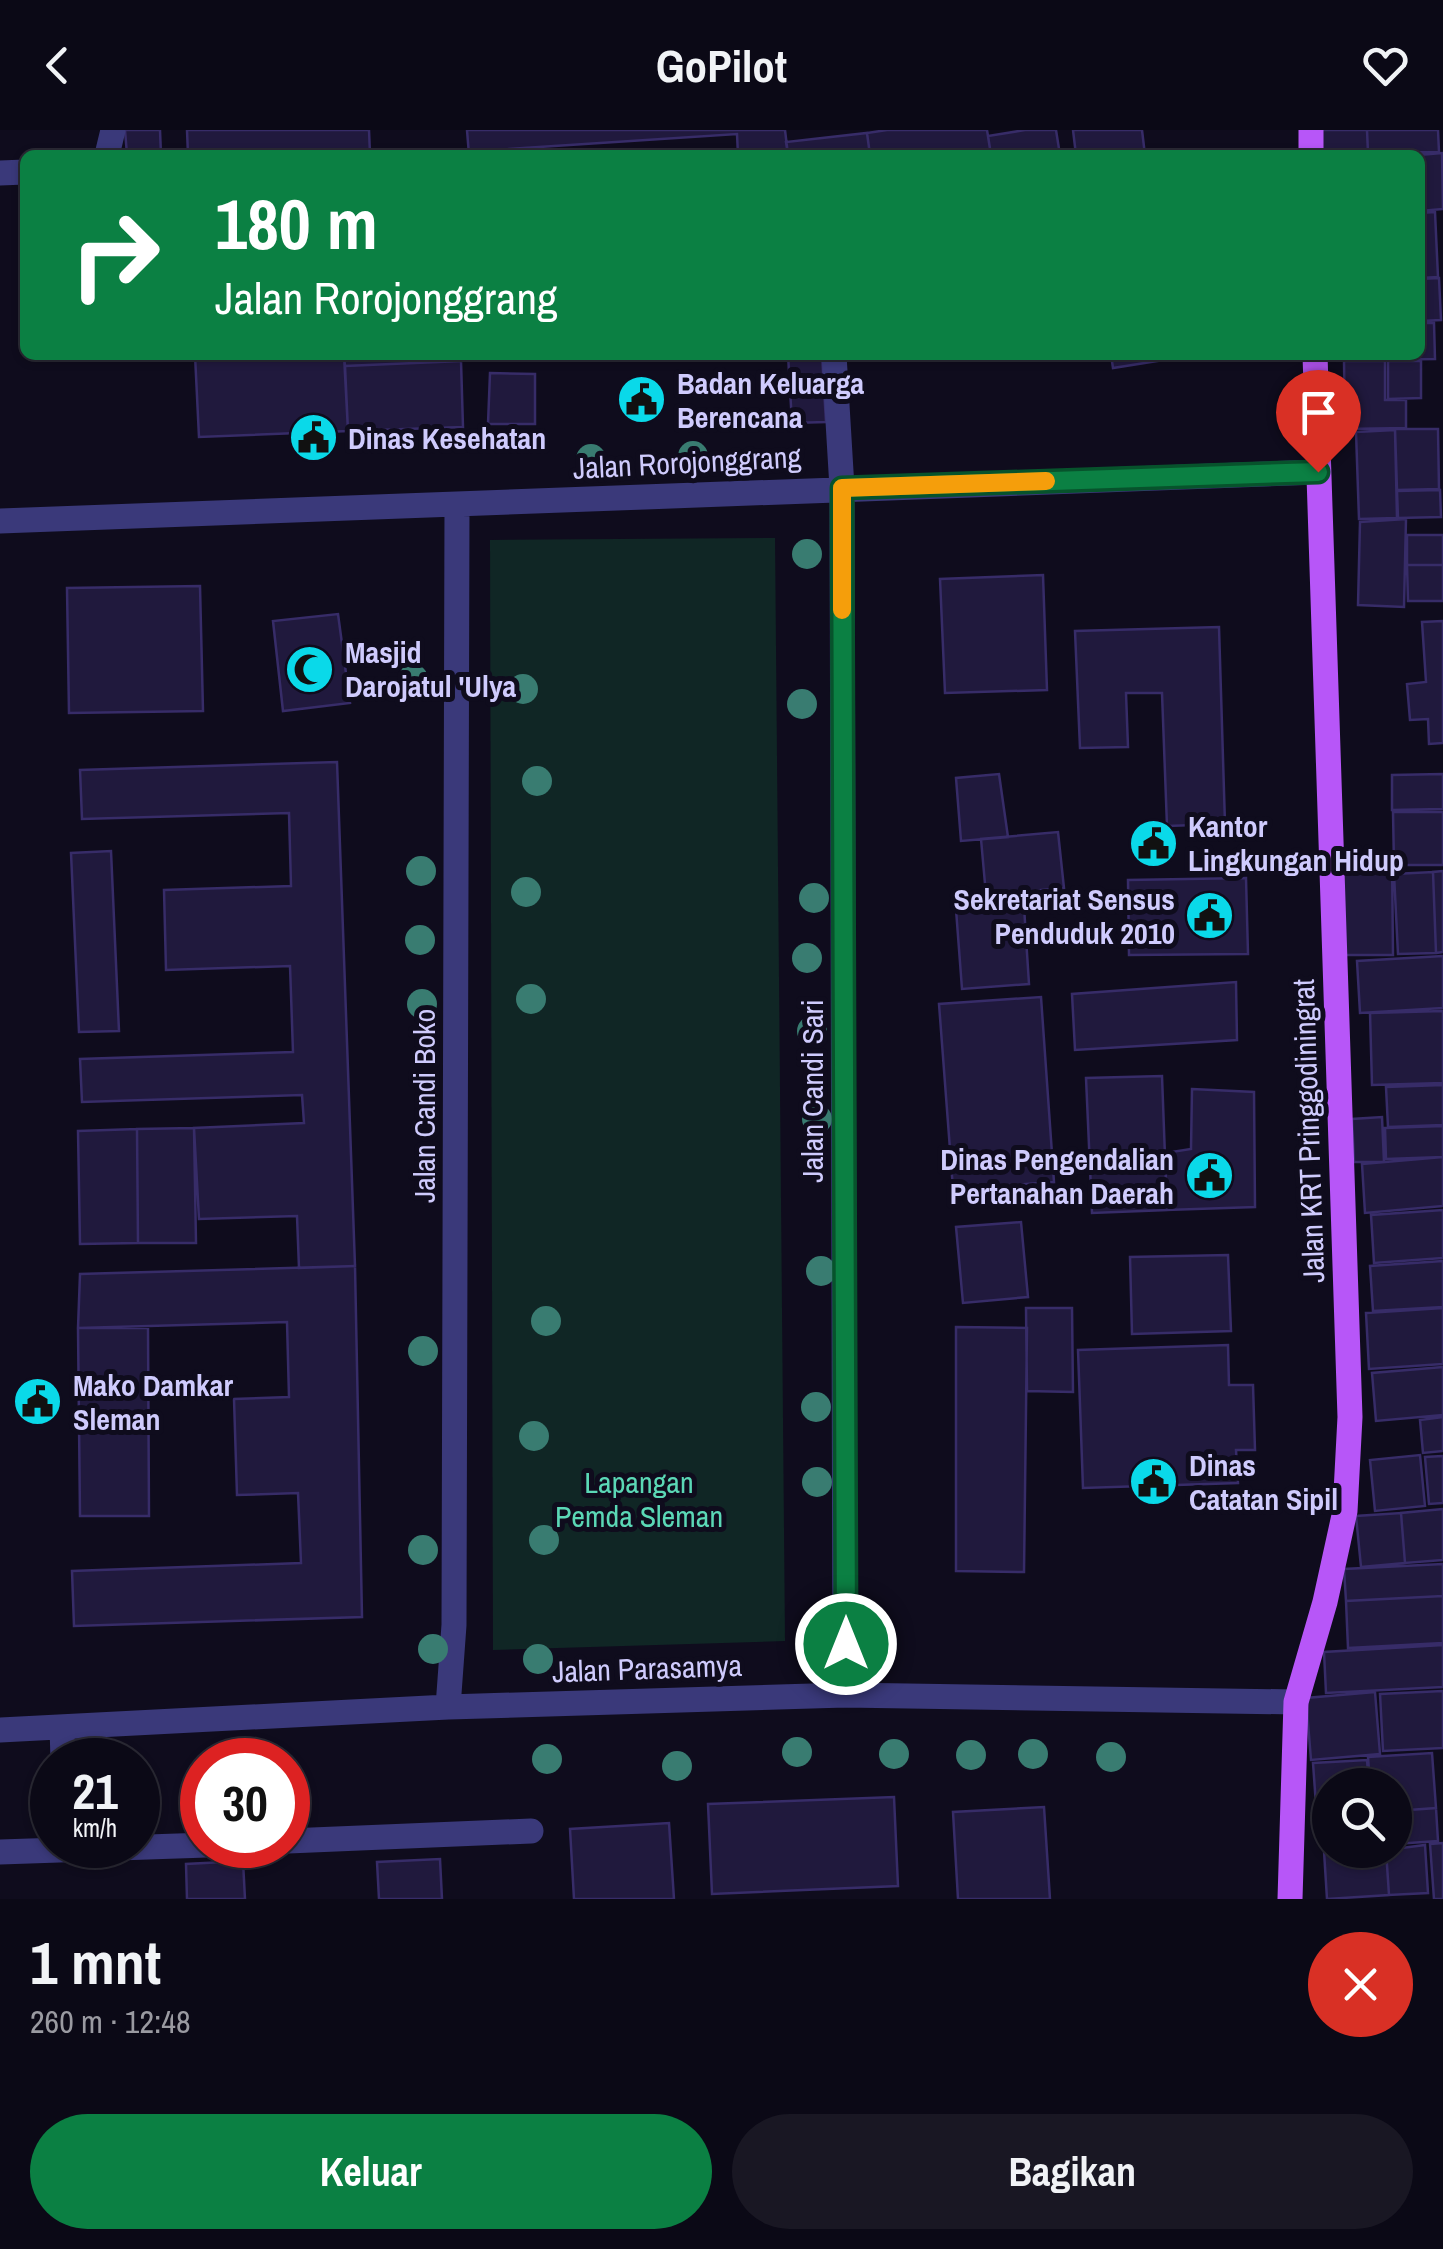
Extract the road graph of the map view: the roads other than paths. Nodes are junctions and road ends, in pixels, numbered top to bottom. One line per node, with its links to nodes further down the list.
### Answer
1 (834, 360): 4 (street, Jalan Candi Sari)
2 (1316, 360): 3 (main road, Jalan KRT Pringgodiningrat)
3 (1318, 472): 4 (street, Jalan Rorojonggrang); 8 (main road, Jalan KRT Pringgodiningrat)
4 (842, 488): 5 (street, Jalan Rorojonggrang); 7 (street, Jalan Candi Sari)
5 (457, 505): 6 (street, Jalan Rorojonggrang); 9 (street, Jalan Candi Boko)
6 (0, 521)
7 (844, 1695): 8 (street, Jalan Parasamya); 9 (street, Jalan Parasamya)
8 (1296, 1702): 17 (main road, Jalan KRT Pringgodiningrat)
9 (448, 1707): 10 (street, Jalan Parasamya)
10 (62, 1727): 11 (street, Jalan Parasamya); 12 (street)
11 (0, 1730)
12 (62, 1738)
13 (531, 1831): 14 (street)
14 (310, 1841)
15 (30, 1850): 16 (street)
16 (0, 1852)
17 (1290, 1899)

